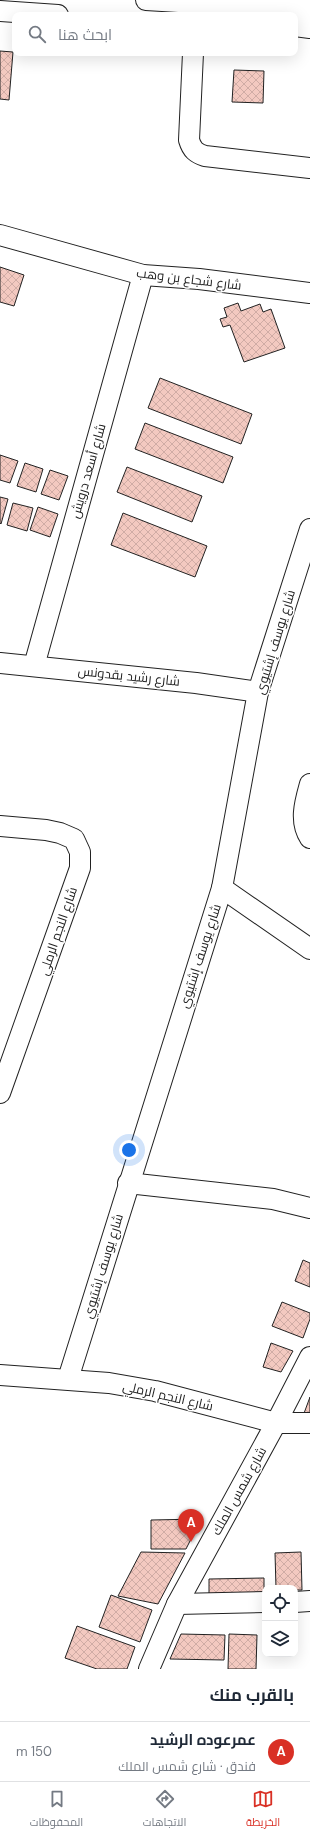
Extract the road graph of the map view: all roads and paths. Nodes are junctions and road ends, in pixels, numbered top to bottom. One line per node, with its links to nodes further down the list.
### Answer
1 (146, 0): 2 (street)
2 (310, 10)
3 (0, 12): 4 (street)
4 (12, 13)
5 (298, 26): 6 (street)
6 (310, 28)
7 (193, 56): 8 (street)
8 (310, 168)
9 (0, 235): 10 (street, شارع شجاع بن وهب)
10 (143, 275): 11 (street, شارع شجاع بن وهب); 14 (street, شارع أسعد درويش)
11 (310, 293)
12 (310, 529): 15 (street, شارع يوسف إشتيوي)
13 (0, 663): 14 (street, شارع رشيد بقدونس)
14 (34, 666): 15 (street, شارع رشيد بقدونس)
15 (258, 692): 19 (street, شارع يوسف إشتيوي)
16 (310, 784): 18 (street)
17 (0, 826): 21 (street, شارع النجم الرملي)
18 (310, 838)
19 (222, 888): 20 (street); 22 (street, شارع يوسف إشتيوي)
20 (310, 949)
21 (0, 1093)
22 (128, 1183): 23 (street); 26 (street, شارع يوسف إشتيوي)
23 (310, 1208)
24 (310, 1357): 27 (street, شارع شمس الملك)
25 (0, 1375): 26 (street, شارع النجم الرملي)
26 (68, 1379): 27 (street, شارع النجم الرملي)
27 (276, 1423): 28 (street, شارع النجم الرملي); 32 (street, شارع شمس الملك)
28 (310, 1423)
29 (310, 1601): 31 (street)
30 (262, 1602): 32 (street)
31 (298, 1602)
32 (177, 1604): 33 (street, شارع شمس الملك)
33 (149, 1669)

